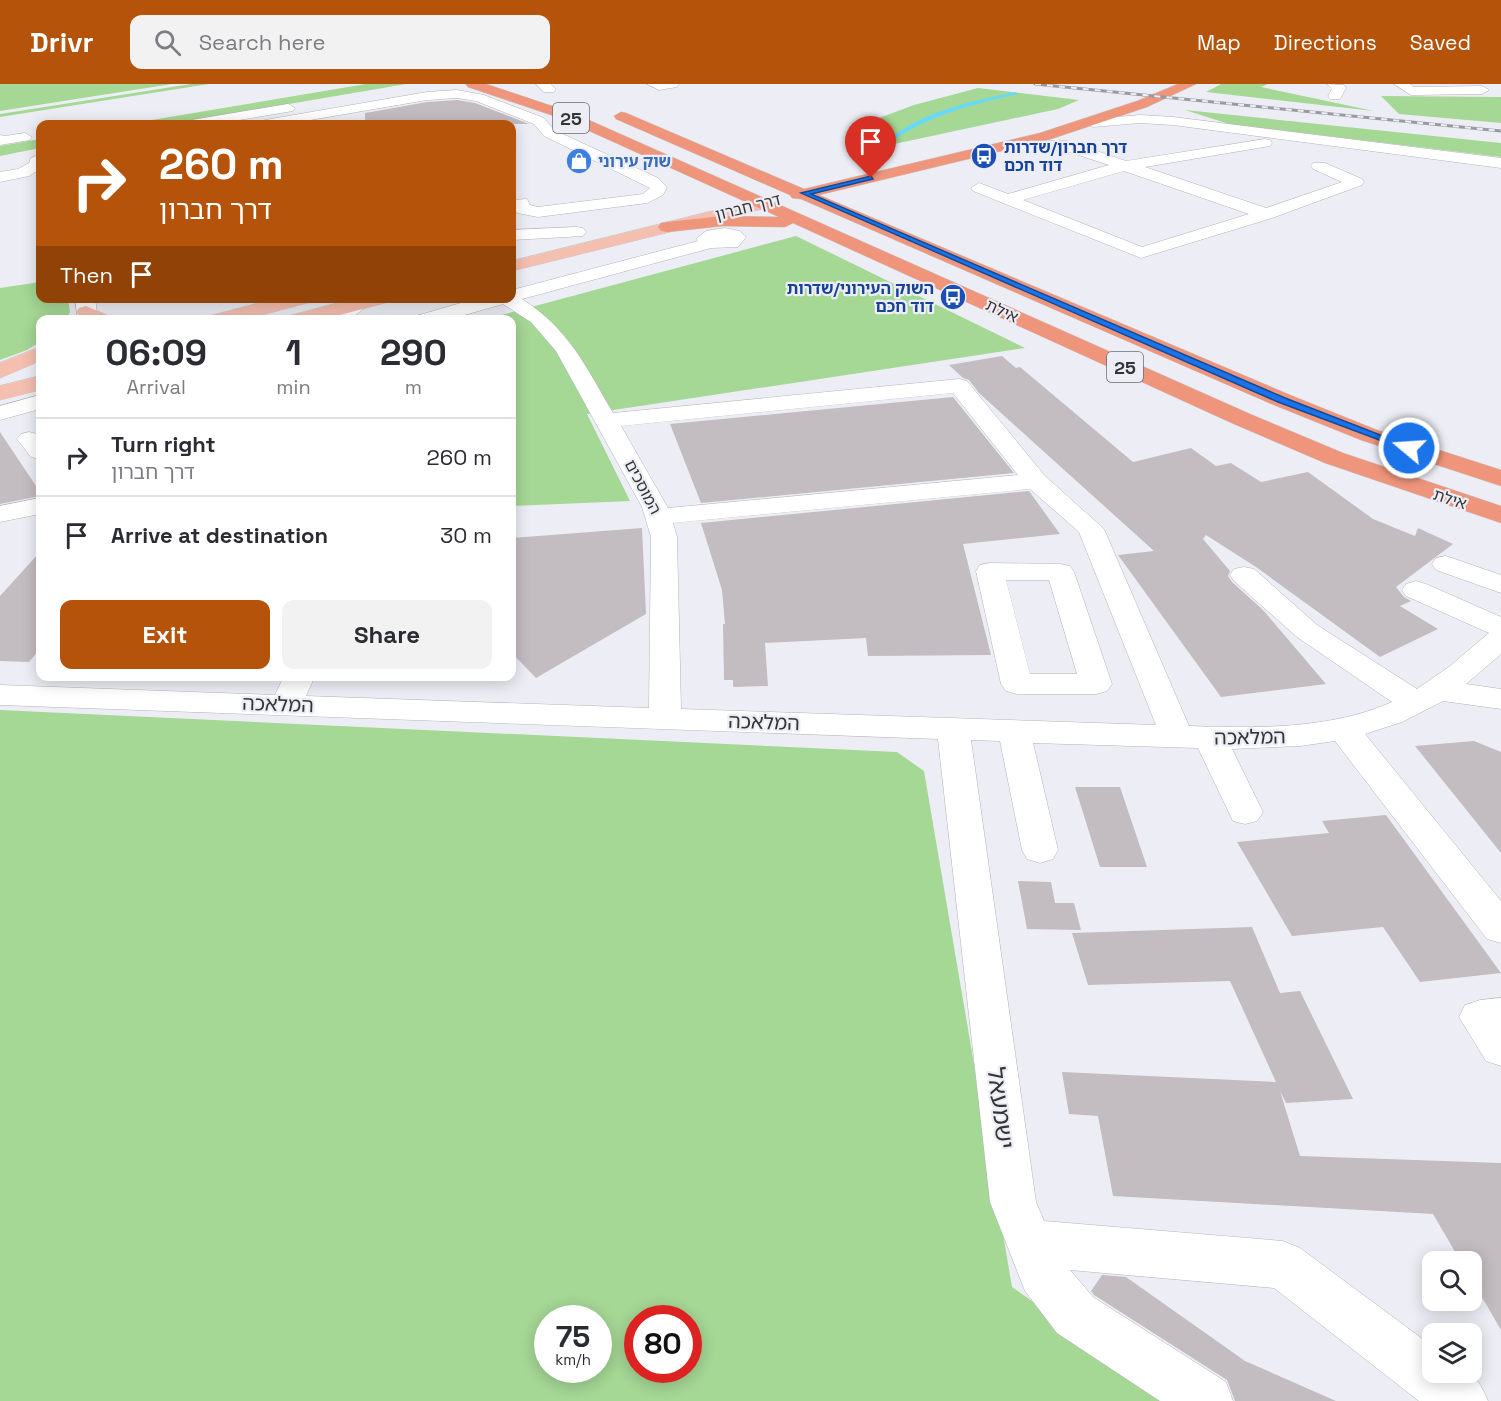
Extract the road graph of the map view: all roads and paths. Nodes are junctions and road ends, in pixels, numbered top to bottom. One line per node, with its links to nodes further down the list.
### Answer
1 (429, 84): 15 (street)
2 (455, 84): 16 (street)
3 (473, 84): 27 (highway, אילת / 25)
4 (531, 84): 9 (highway, 25)
5 (654, 84): 6 (street)
6 (672, 84)
7 (1189, 84): 13 (highway)
8 (1401, 84): 10 (street)
9 (546, 87): 11 (highway, 25)
10 (1482, 90)
11 (564, 94)
12 (1103, 102): 18 (highway)
13 (1146, 103): 19 (highway); 20 (street)
14 (603, 108): 34 (highway, אילת / 25)
15 (216, 120)
16 (243, 120)
17 (317, 120): 41 (street)
18 (1043, 121)
19 (1093, 123): 20 (street); 22 (highway)
20 (1208, 124): 28 (street)
21 (25, 137): 23 (street)
22 (1063, 139): 25 (street); 30 (street)
23 (1, 141)
24 (1265, 143): 30 (street)
25 (1006, 146): 33 (highway, דרך חברון)
26 (19, 158): 29 (street)
27 (665, 160): 38 (highway); 39 (highway, אילת / 25)
28 (1501, 163)
29 (36, 166)
30 (1124, 166): 40 (street); 43 (street)
31 (1318, 166): 43 (street)
32 (36, 167): 35 (street)
33 (907, 169): 36 (highway, דרך חברון); 48 (highway)
34 (781, 175): 36 (highway, אילת / 25); 39 (highway, דרך חברון)
35 (1, 177)
36 (806, 185): 42 (highway, דרך חברון); 48 (highway, אילת / 25)
37 (979, 188): 40 (street)
38 (693, 191)
39 (737, 193): 42 (highway, אילת / 25); 45 (main road, דרך חברון)
40 (1006, 199): 43 (street)
41 (516, 204)
42 (761, 204): 44 (main road, דרך חברון); 47 (highway, אילת / 25)
43 (1266, 214)
44 (667, 227): 47 (highway); 51 (main road, דרך חברון)
45 (577, 232): 46 (street); 50 (main road, דרך חברון)
46 (516, 235)
47 (835, 235): 78 (highway, אילת / 25)
48 (901, 236): 74 (highway, אילת / 25)
49 (711, 243): 55 (street)
50 (516, 247)
51 (570, 251): 52 (main road, דרך חברון); 54 (street)
52 (516, 266)
53 (516, 267): 54 (street)
54 (556, 268): 55 (street)
55 (575, 279): 56 (street)
56 (516, 295)
57 (284, 303): 62 (main road)
58 (363, 303): 63 (main road)
59 (367, 303): 64 (street)
60 (484, 303): 65 (street)
61 (515, 303): 73 (street, המוסכים)
62 (237, 315)
63 (316, 315)
64 (344, 315)
65 (441, 315)
66 (36, 355): 68 (main road)
67 (36, 363): 68 (main road)
68 (0, 371)
69 (36, 384): 70 (main road)
70 (0, 393)
71 (36, 403): 72 (street)
72 (0, 413)
73 (606, 421): 77 (street); 82 (street, המוסכים)
74 (1450, 462): 75 (highway); 76 (highway, אילת / 25)
75 (1501, 472)
76 (1501, 478)
77 (1036, 481): 82 (street); 102 (street)
78 (1420, 489): 81 (highway, אילת / 25); 83 (highway)
79 (36, 507): 80 (street)
80 (0, 514)
81 (1501, 515)
82 (659, 518): 97 (street, המוסכים)
83 (1501, 537)
84 (1446, 564): 86 (street)
85 (1244, 575): 94 (street)
86 (1501, 586): 88 (street)
87 (1416, 590): 88 (street)
88 (1470, 614): 89 (street)
89 (1499, 641): 94 (street, המלאכה)
90 (297, 681): 96 (street)
91 (1043, 684): 91 (street); 101 (street)
92 (157, 688): 93 (street, המלאכה); 96 (street, המלאכה)
93 (26, 689)
94 (1427, 697): 95 (street); 98 (street, המלאכה)
95 (1501, 699)
96 (285, 705): 97 (street, המלאכה)
97 (665, 719): 99 (street, המלאכה)
98 (1342, 728): 103 (street, המלאכה); 106 (street)
99 (953, 729): 100 (street, המלאכה); 109 (street, ישמעאל)
100 (1014, 731): 101 (street, המלאכה); 105 (street)
101 (1058, 733): 102 (street, המלאכה)
102 (1177, 737): 103 (street, המלאכה)
103 (1210, 738): 104 (street)
104 (1245, 812)
105 (1040, 850)
106 (1501, 928)
107 (1501, 1015): 108 (street)
108 (1501, 1048)
109 (1030, 1243): 110 (street, ישמעאל); 111 (street)
110 (1207, 1401)
111 (1462, 1401)

